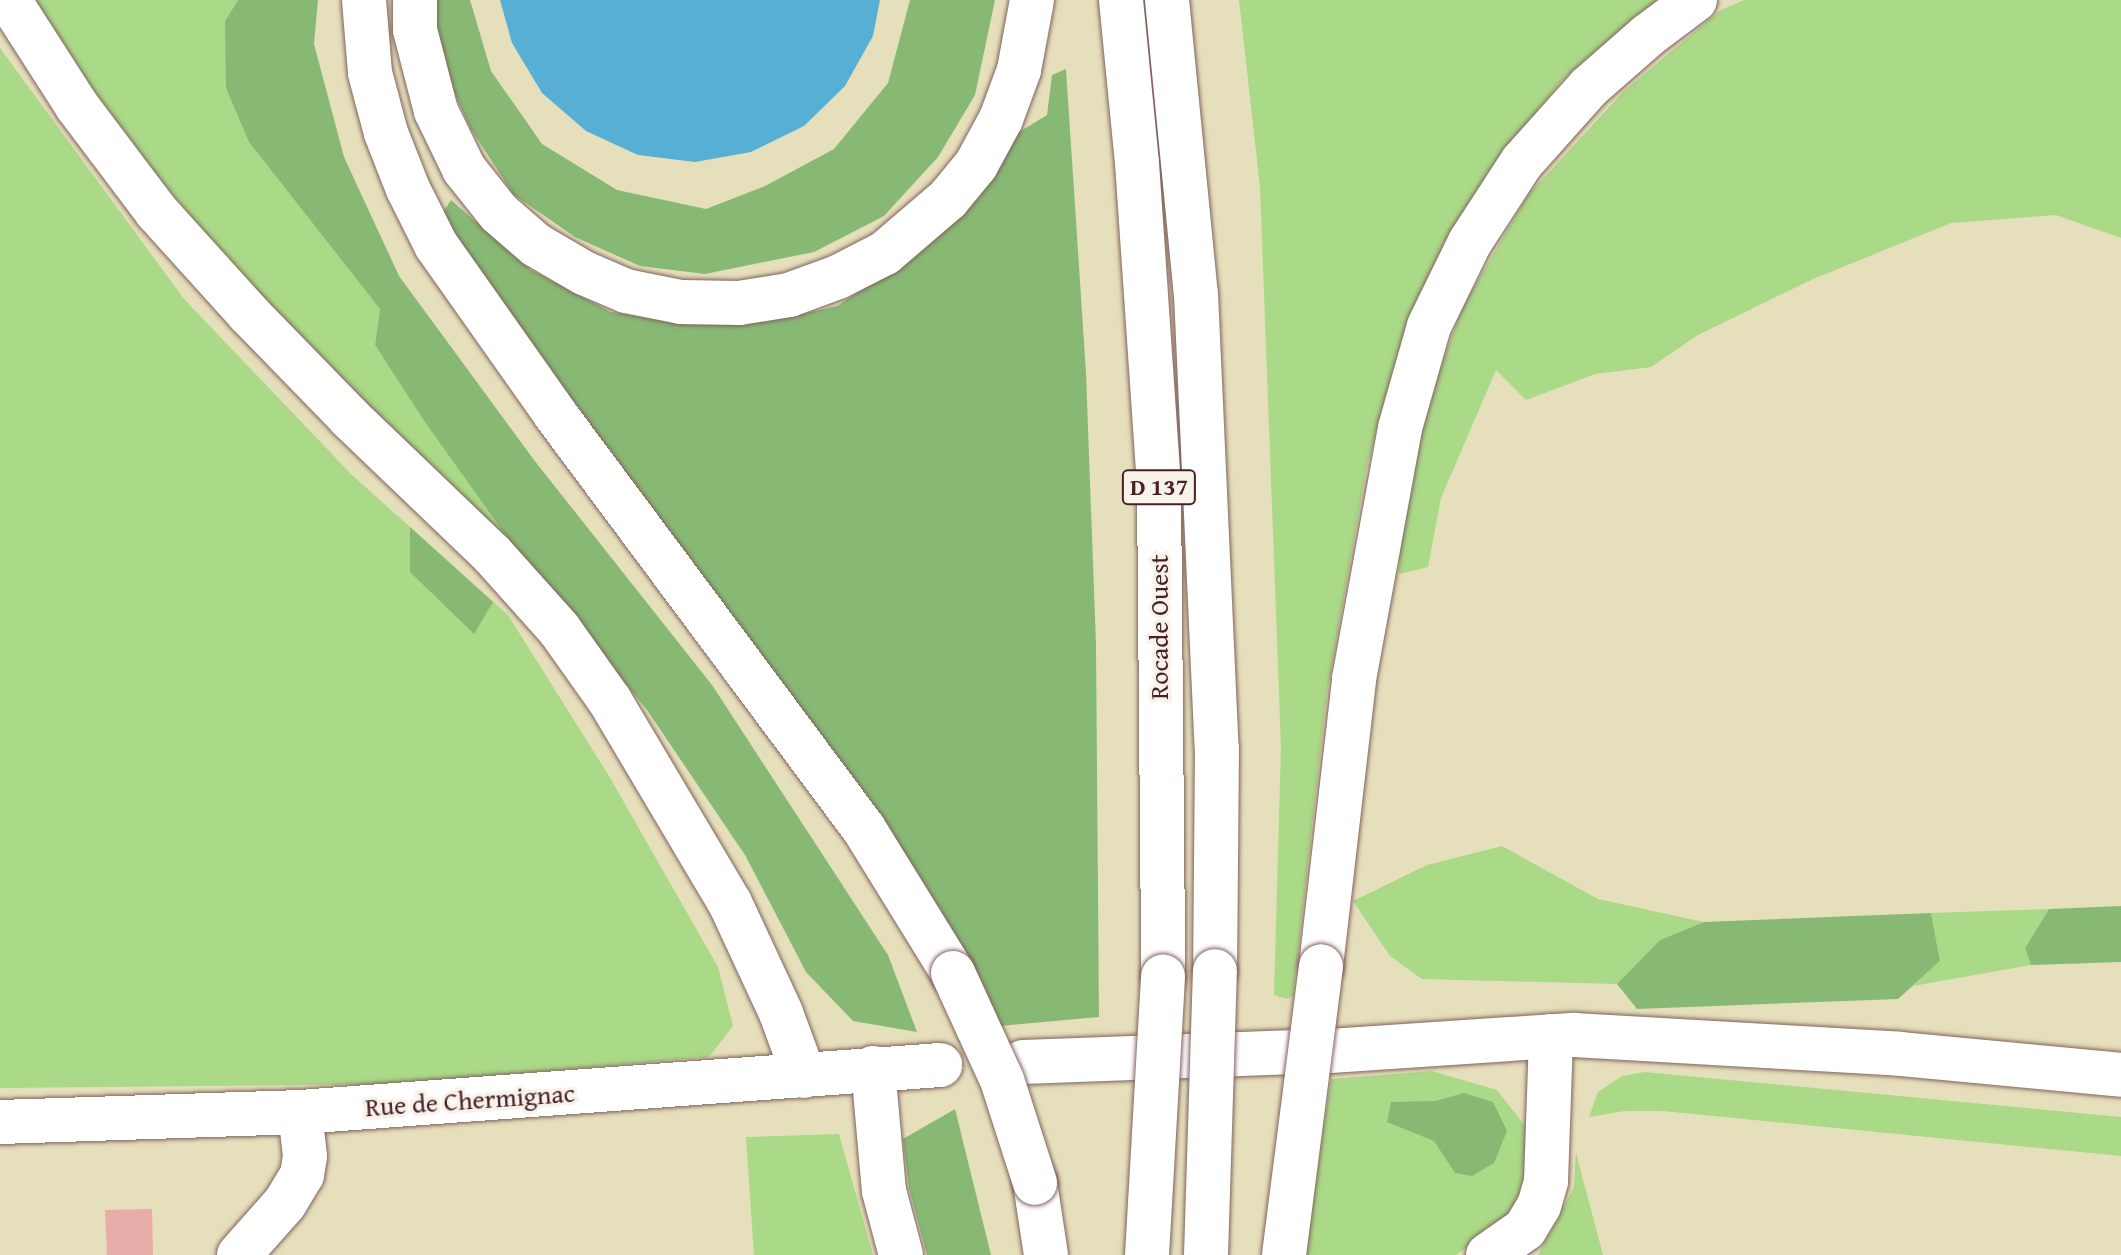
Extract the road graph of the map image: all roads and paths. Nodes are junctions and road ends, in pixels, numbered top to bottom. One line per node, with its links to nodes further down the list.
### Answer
1 (9, 0): 13 (main road)
2 (364, 0): 18 (main road, bridge)
3 (415, 0): 4 (main road)
4 (1032, 0)
5 (1121, 0): 19 (main road, Rocade Ouest / D 137, bridge)
6 (1167, 0): 20 (main road, Rocade Ouest / D 137, bridge)
7 (1695, 0): 21 (main road, bridge)
8 (1551, 1036): 9 (main road); 12 (main road); 22 (main road)
9 (1023, 1062)
10 (940, 1065): 11 (main road, Rue de Chermignac)
11 (873, 1068): 13 (main road, Rue de Chermignac); 17 (main road)
12 (2121, 1075)
13 (804, 1076): 14 (main road, Rue de Chermignac)
14 (300, 1112): 15 (main road, Rue de Chermignac); 16 (main road)
15 (0, 1122)
16 (239, 1255)
17 (901, 1255)
18 (1046, 1255)
19 (1147, 1255)
20 (1206, 1255)
21 (1284, 1255)
22 (1488, 1255)

